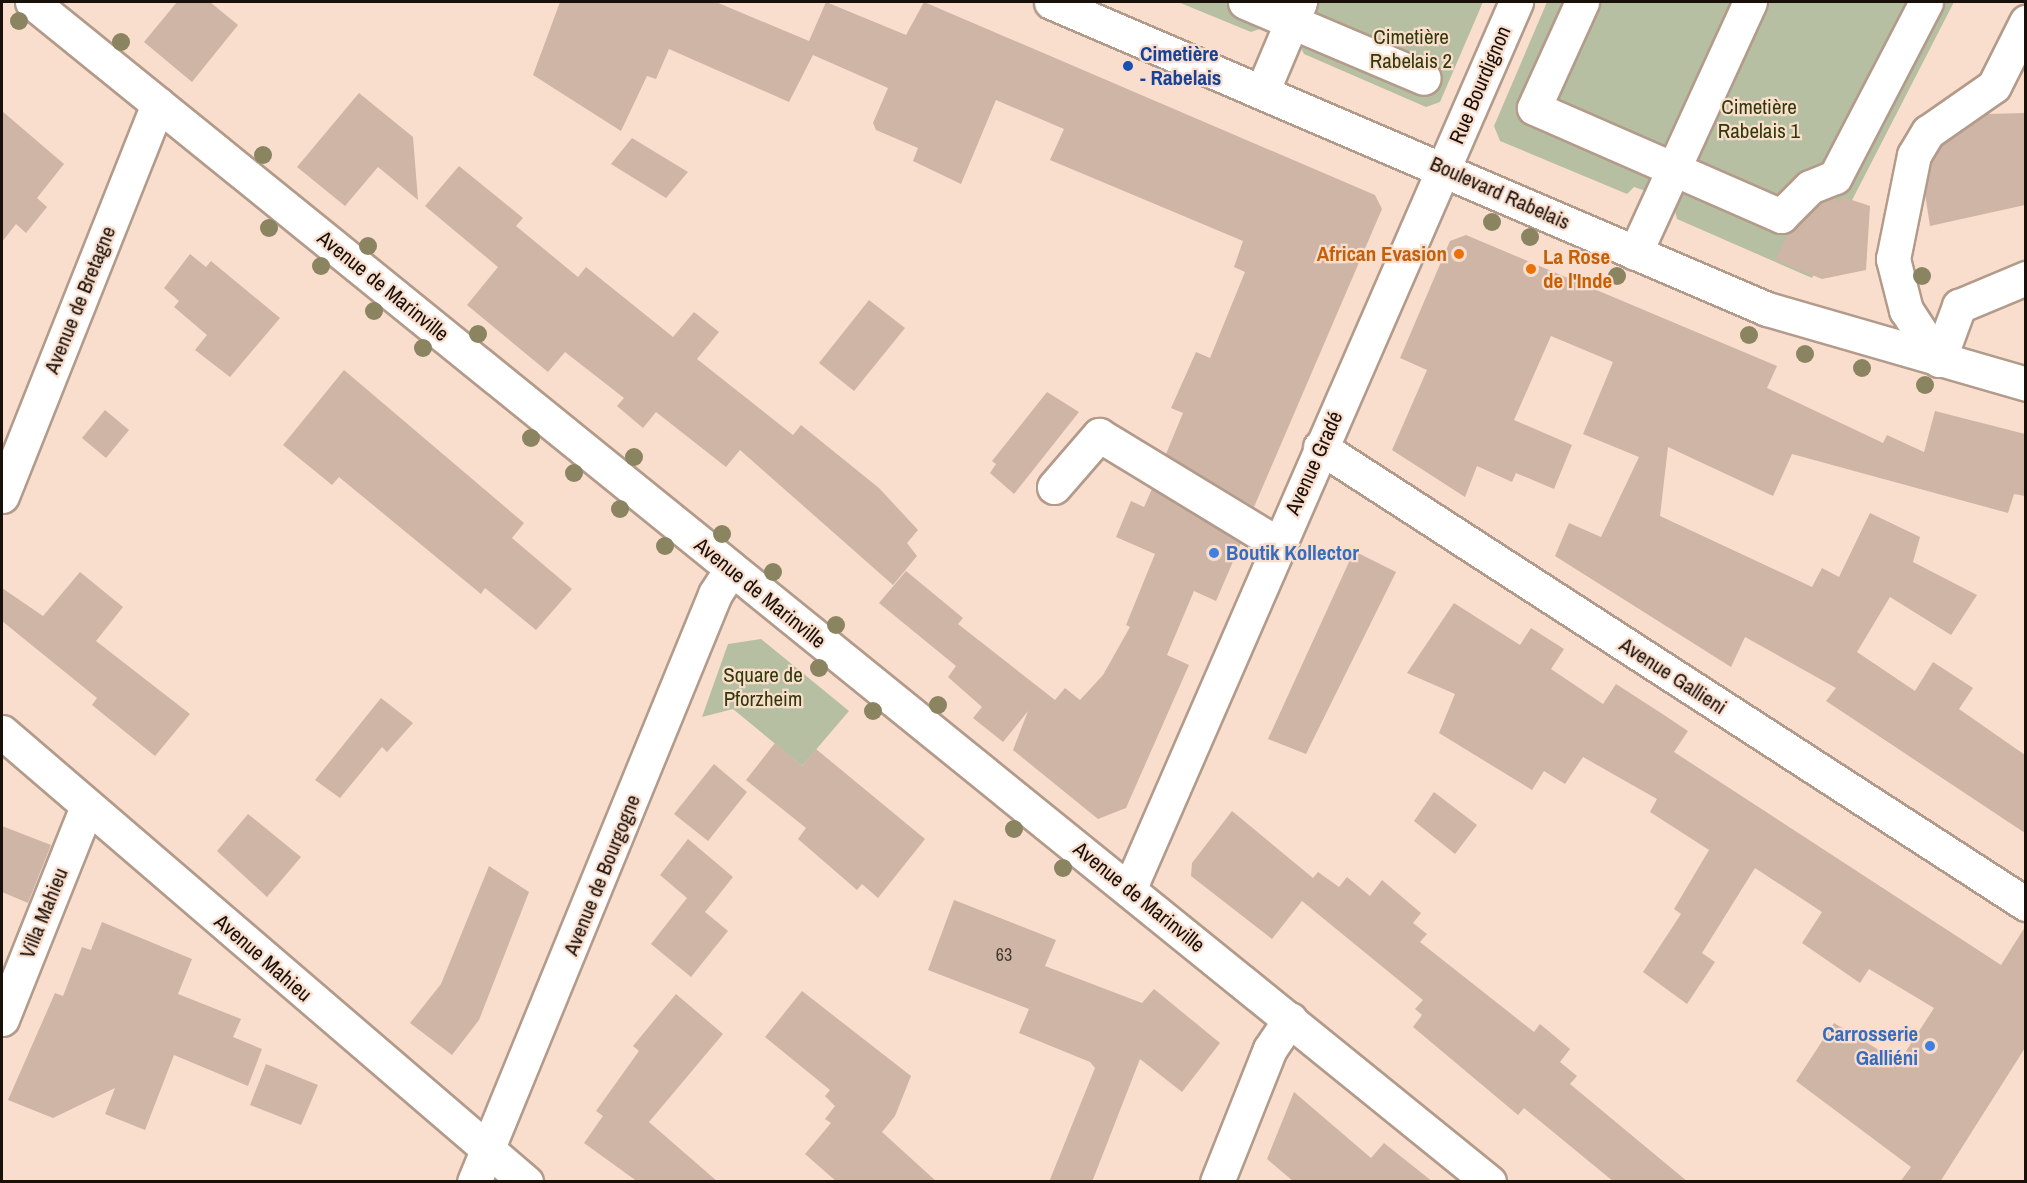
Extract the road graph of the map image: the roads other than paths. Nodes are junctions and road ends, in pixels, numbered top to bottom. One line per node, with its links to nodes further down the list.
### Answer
1 (32, 2): 12 (street, Avenue de Marinville)
2 (1051, 2): 11 (street, Boulevard Rabelais)
3 (1245, 2): 8 (street)
4 (1516, 2): 14 (street, Rue Bourdignon)
5 (1582, 2): 13 (street)
6 (1750, 2): 13 (street)
7 (1926, 2): 13 (street)
8 (1296, 11): 10 (street); 11 (street)
9 (2025, 22): 17 (street)
10 (1424, 78)
11 (1262, 92): 14 (street, Boulevard Rabelais)
12 (158, 104): 21 (street, Avenue de Bretagne); 23 (street, Avenue de Marinville)
13 (1670, 166): 15 (street)
14 (1445, 169): 15 (street, Boulevard Rabelais); 19 (street, Avenue Gradé)
15 (1635, 254): 17 (street, Boulevard Rabelais)
16 (2025, 278): 17 (street)
17 (1939, 360): 18 (street, Boulevard Rabelais)
18 (2025, 384)
19 (1320, 447): 22 (street, Avenue Gradé); 27 (street, Avenue Gallieni)
20 (1054, 487): 22 (street)
21 (2, 496)
22 (1278, 544): 26 (street, Avenue Gradé)
23 (731, 569): 26 (street, Avenue de Marinville); 30 (street, Avenue de Bourgogne)
24 (2, 732): 25 (street, Avenue Mahieu)
25 (87, 806): 28 (street, Villa Mahieu); 30 (street, Avenue Mahieu)
26 (1128, 890): 29 (street, Avenue de Marinville)
27 (2025, 904)
28 (2, 1019)
29 (1290, 1019): 33 (street); 34 (street, Avenue de Marinville)
30 (487, 1150): 31 (street, Avenue de Bourgogne); 32 (street, Avenue Mahieu)
31 (474, 1182)
32 (526, 1182)
33 (1216, 1182)
34 (1489, 1182)

